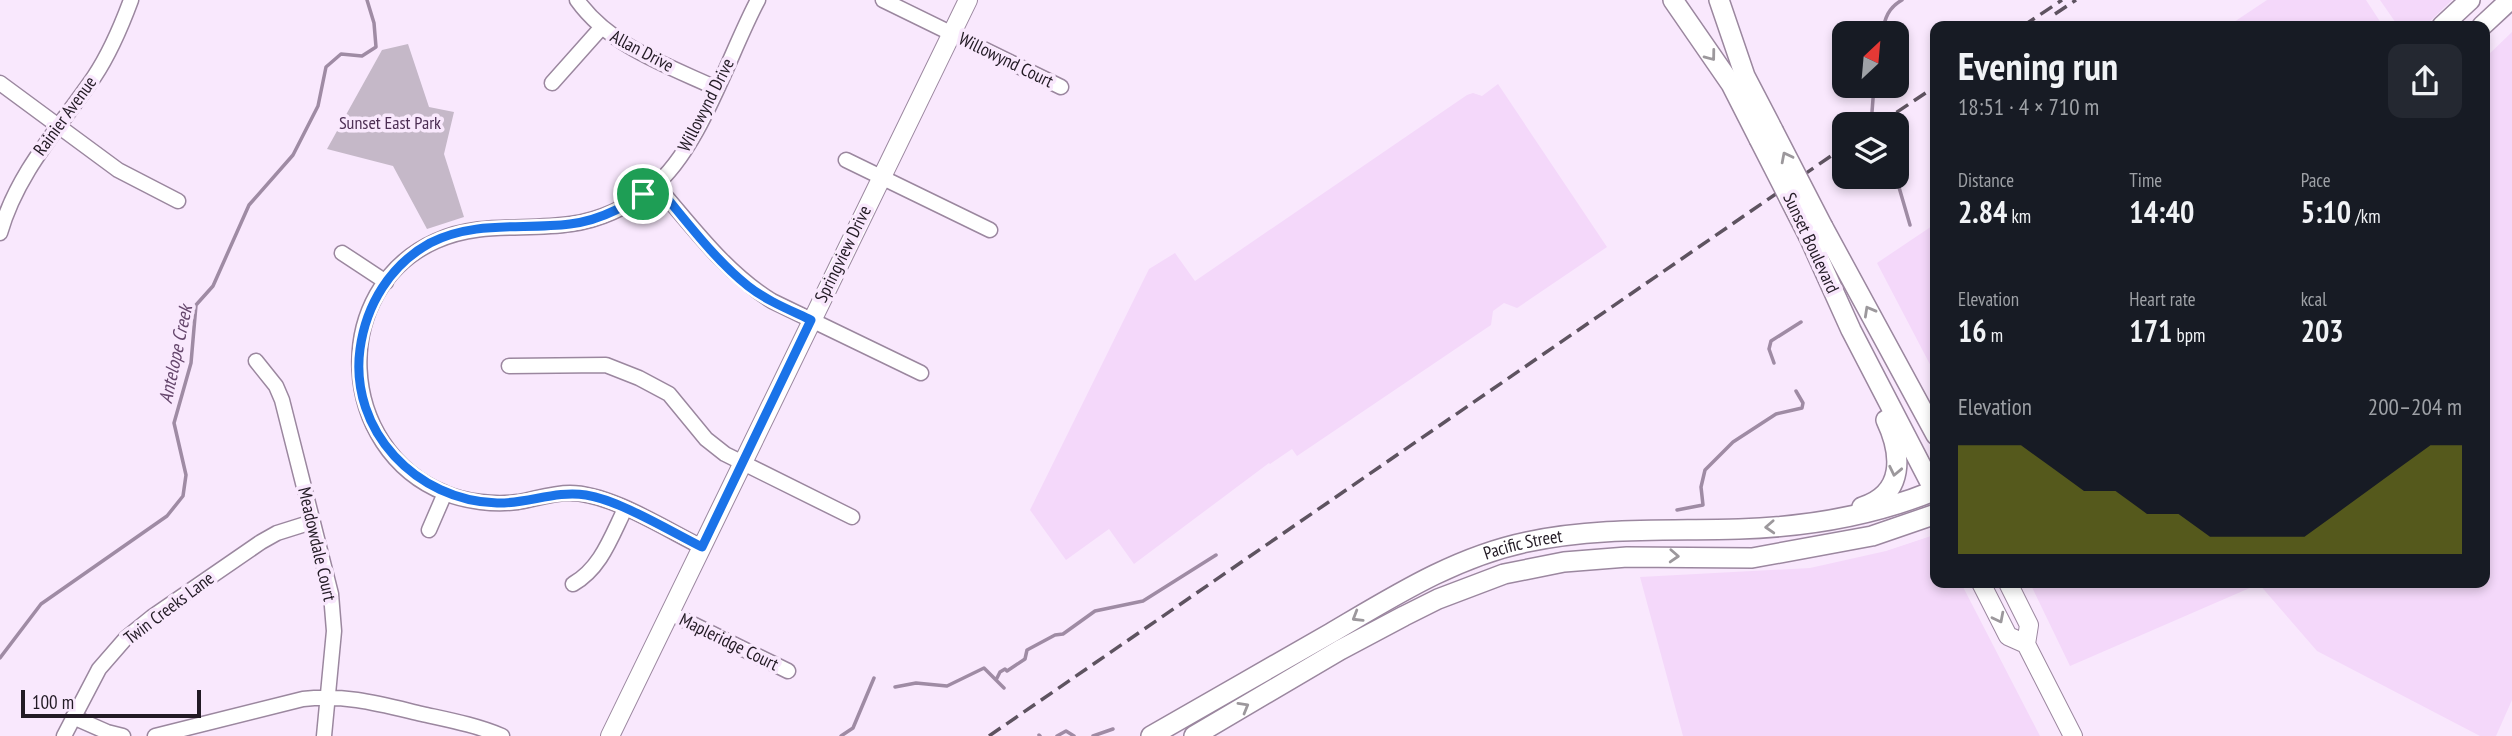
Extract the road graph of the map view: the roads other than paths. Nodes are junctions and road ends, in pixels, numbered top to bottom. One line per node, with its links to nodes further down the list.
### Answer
1 (131, 0): 18 (street, Rainier Avenue)
2 (577, 0): 12 (street, Allan Drive)
3 (758, 0): 17 (street, Willowynd Drive)
4 (884, 0): 13 (street)
5 (968, 0): 13 (street, Springview Drive)
6 (1673, 0): 19 (main road, Sunset Boulevard, one-way to 19)
7 (1719, 0): 19 (main road, Sunset Boulevard)
8 (2470, 0): 10 (main road)
9 (2510, 0): 11 (main road)
10 (2447, 21)
11 (2487, 21)
12 (601, 28): 15 (street); 17 (street, Allan Drive)
13 (951, 33): 16 (street, Willowynd Court); 21 (street, Springview Drive)
14 (0, 83): 18 (street)
15 (552, 83)
16 (1061, 86)
17 (716, 88): 22 (street, Willowynd Drive)
18 (58, 126): 23 (street); 26 (street, Rainier Avenue)
19 (1766, 135): 25 (main road, Sunset Boulevard, bridge)
20 (846, 160): 21 (street)
21 (881, 177): 24 (street); 29 (street, Springview Drive)
22 (656, 185): 28 (street, Willowynd Drive); 29 (street)
23 (178, 201)
24 (990, 230)
25 (1816, 232): 32 (main road, Sunset Boulevard, one-way to 25); 34 (main road, Sunset Boulevard)
26 (0, 233)
27 (342, 253): 28 (street)
28 (386, 282): 39 (street, Willowynd Drive)
29 (811, 320): 33 (street); 37 (street, Springview Drive)
30 (256, 361): 45 (street, Meadowdale Court)
31 (509, 366): 37 (street)
32 (1902, 371): 35 (main road); 36 (main road, Sunset Boulevard)
33 (921, 373)
34 (1879, 382): 38 (main road, Sunset Boulevard); 44 (main road, one-way to 44)
35 (1930, 400)
36 (1930, 424)
37 (742, 464): 43 (street); 48 (street, Springview Drive)
38 (1930, 482)
39 (445, 493): 41 (street, Willowynd Drive); 47 (street)
40 (1930, 494): 44 (main road, Pacific Street)
41 (625, 509): 48 (street, Willowynd Drive); 51 (street)
42 (1930, 516): 49 (main road, Pacific Street, one-way to 42)
43 (852, 517)
44 (1838, 519): 46 (main road, Pacific Street, one-way to 46)
45 (313, 522): 60 (street, Meadowdale Court); 61 (street, Twin Creeks Lane)
46 (1647, 529): 49 (main road); 50 (main road, Pacific Street)
47 (429, 530)
48 (702, 547): 55 (street, Springview Drive)
49 (1564, 562): 52 (main road, Pacific Street)
50 (1461, 563): 52 (main road); 56 (main road, Pacific Street, one-way to 56)
51 (573, 584)
52 (1470, 585): 58 (main road, Pacific Street)
53 (1984, 588): 57 (street, one-way to 57)
54 (2010, 588): 57 (street)
55 (670, 613): 59 (street, Mapleridge Court); 67 (street, Springview Drive)
56 (1329, 634): 58 (main road); 68 (main road, Pacific Street)
57 (2026, 644): 70 (street)
58 (1340, 650): 69 (main road, Pacific Street, one-way to 58)
59 (788, 671)
60 (328, 696): 64 (street); 65 (street, Meadowdale Court); 66 (street)
61 (73, 717): 62 (street, Twin Creeks Lane); 63 (street)
62 (64, 736)
63 (123, 736)
64 (155, 736)
65 (324, 736)
66 (502, 736)
67 (610, 736)
68 (1151, 736)
69 (1194, 736)
70 (2073, 736)

